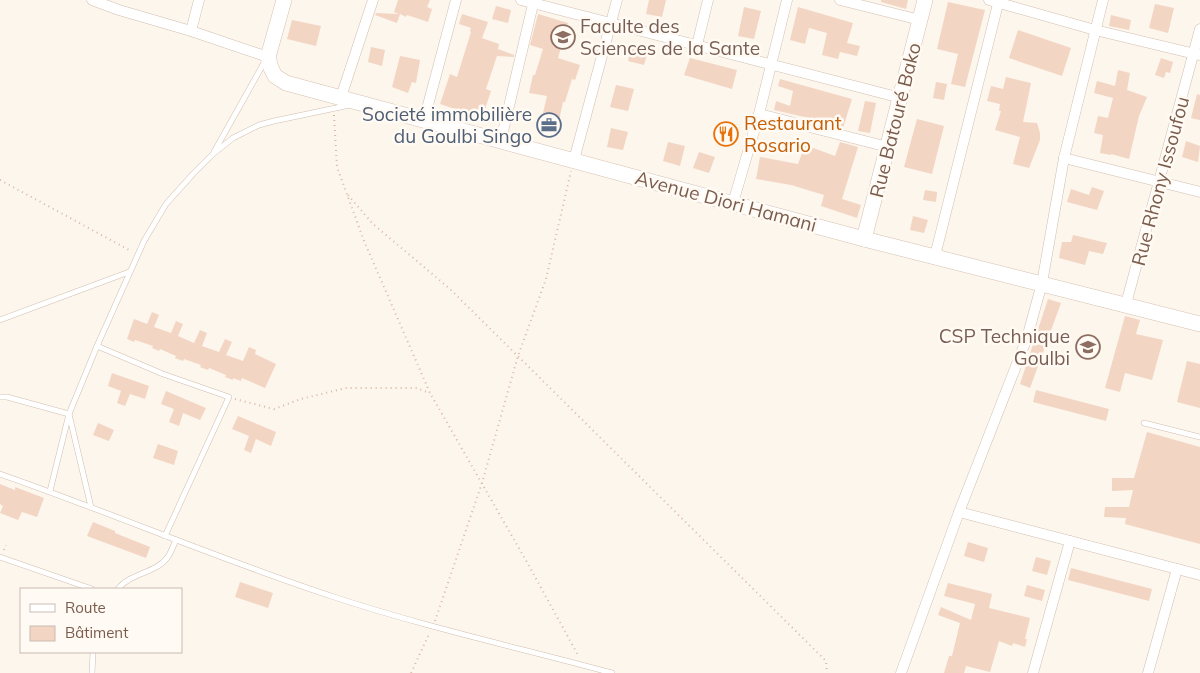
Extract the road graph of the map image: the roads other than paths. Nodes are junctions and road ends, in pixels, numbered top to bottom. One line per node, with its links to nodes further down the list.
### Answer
1 (92, 0): 15 (street)
2 (199, 0): 20 (street)
3 (284, 0): 23 (main road)
4 (373, 0): 25 (street)
5 (456, 0): 29 (street)
6 (522, 0): 14 (street)
7 (617, 0): 17 (street)
8 (708, 0): 21 (street)
9 (787, 0): 24 (street)
10 (840, 0): 16 (street)
11 (925, 0): 16 (main road, Rue Batouré Bako)
12 (1103, 0): 19 (street)
13 (995, 1): 19 (street); 39 (street)
14 (534, 2): 17 (street); 30 (street)
15 (120, 5): 20 (street)
16 (920, 20): 26 (main road, Rue Batouré Bako)
17 (611, 24): 21 (street); 34 (street)
18 (1200, 29): 22 (street, Rue Rhony Issoufou)
19 (1095, 30): 22 (street); 33 (street)
20 (191, 31): 23 (street)
21 (697, 45): 24 (street)
22 (1197, 54): 35 (street, Rue Rhony Issoufou)
23 (268, 56): 25 (main road, Avenue Diori Hamani); 32 (lane)
24 (772, 64): 26 (street); 28 (street)
25 (341, 97): 27 (main road, Avenue Diori Hamani)
26 (901, 98): 31 (main road, Rue Batouré Bako)
27 (363, 103): 29 (main road, Avenue Diori Hamani); 32 (lane)
28 (759, 114): 31 (street); 37 (street)
29 (424, 120): 30 (main road, Avenue Diori Hamani)
30 (502, 140): 34 (main road, Avenue Diori Hamani)
31 (888, 147): 38 (main road, Rue Batouré Bako)
32 (213, 154): 40 (lane)
33 (1064, 158): 35 (street); 41 (street)
34 (574, 160): 37 (main road, Avenue Diori Hamani)
35 (1160, 181): 36 (street); 42 (street, Rue Rhony Issoufou)
36 (1200, 192)
37 (733, 203): 38 (main road, Avenue Diori Hamani)
38 (864, 239): 39 (main road, Avenue Diori Hamani)
39 (935, 256): 41 (main road, Avenue Diori Hamani)
40 (129, 272): 43 (lane); 45 (lane)
41 (1042, 283): 42 (main road, Avenue Diori Hamani); 53 (street)
42 (1126, 304): 44 (main road, Avenue Diori Hamani)
43 (0, 320)
44 (1200, 324)
45 (97, 346): 47 (lane); 54 (lane)
46 (0, 397): 47 (lane)
47 (70, 414): 51 (lane); 52 (lane)
48 (1144, 423): 49 (lane)
49 (1200, 437)
50 (0, 474): 51 (lane)
51 (50, 491): 52 (lane)
52 (91, 507): 54 (lane)
53 (959, 512): 56 (street); 65 (street)
54 (165, 536): 55 (lane)
55 (176, 540): 61 (lane); 64 (lane)
56 (1070, 541): 58 (street); 66 (street)
57 (0, 557): 60 (lane)
58 (1177, 569): 59 (street); 67 (street)
59 (1200, 575)
60 (89, 588)
61 (119, 588)
62 (93, 653): 63 (lane)
63 (92, 673)
64 (612, 673)
65 (901, 673)
66 (1033, 673)
67 (1148, 673)

